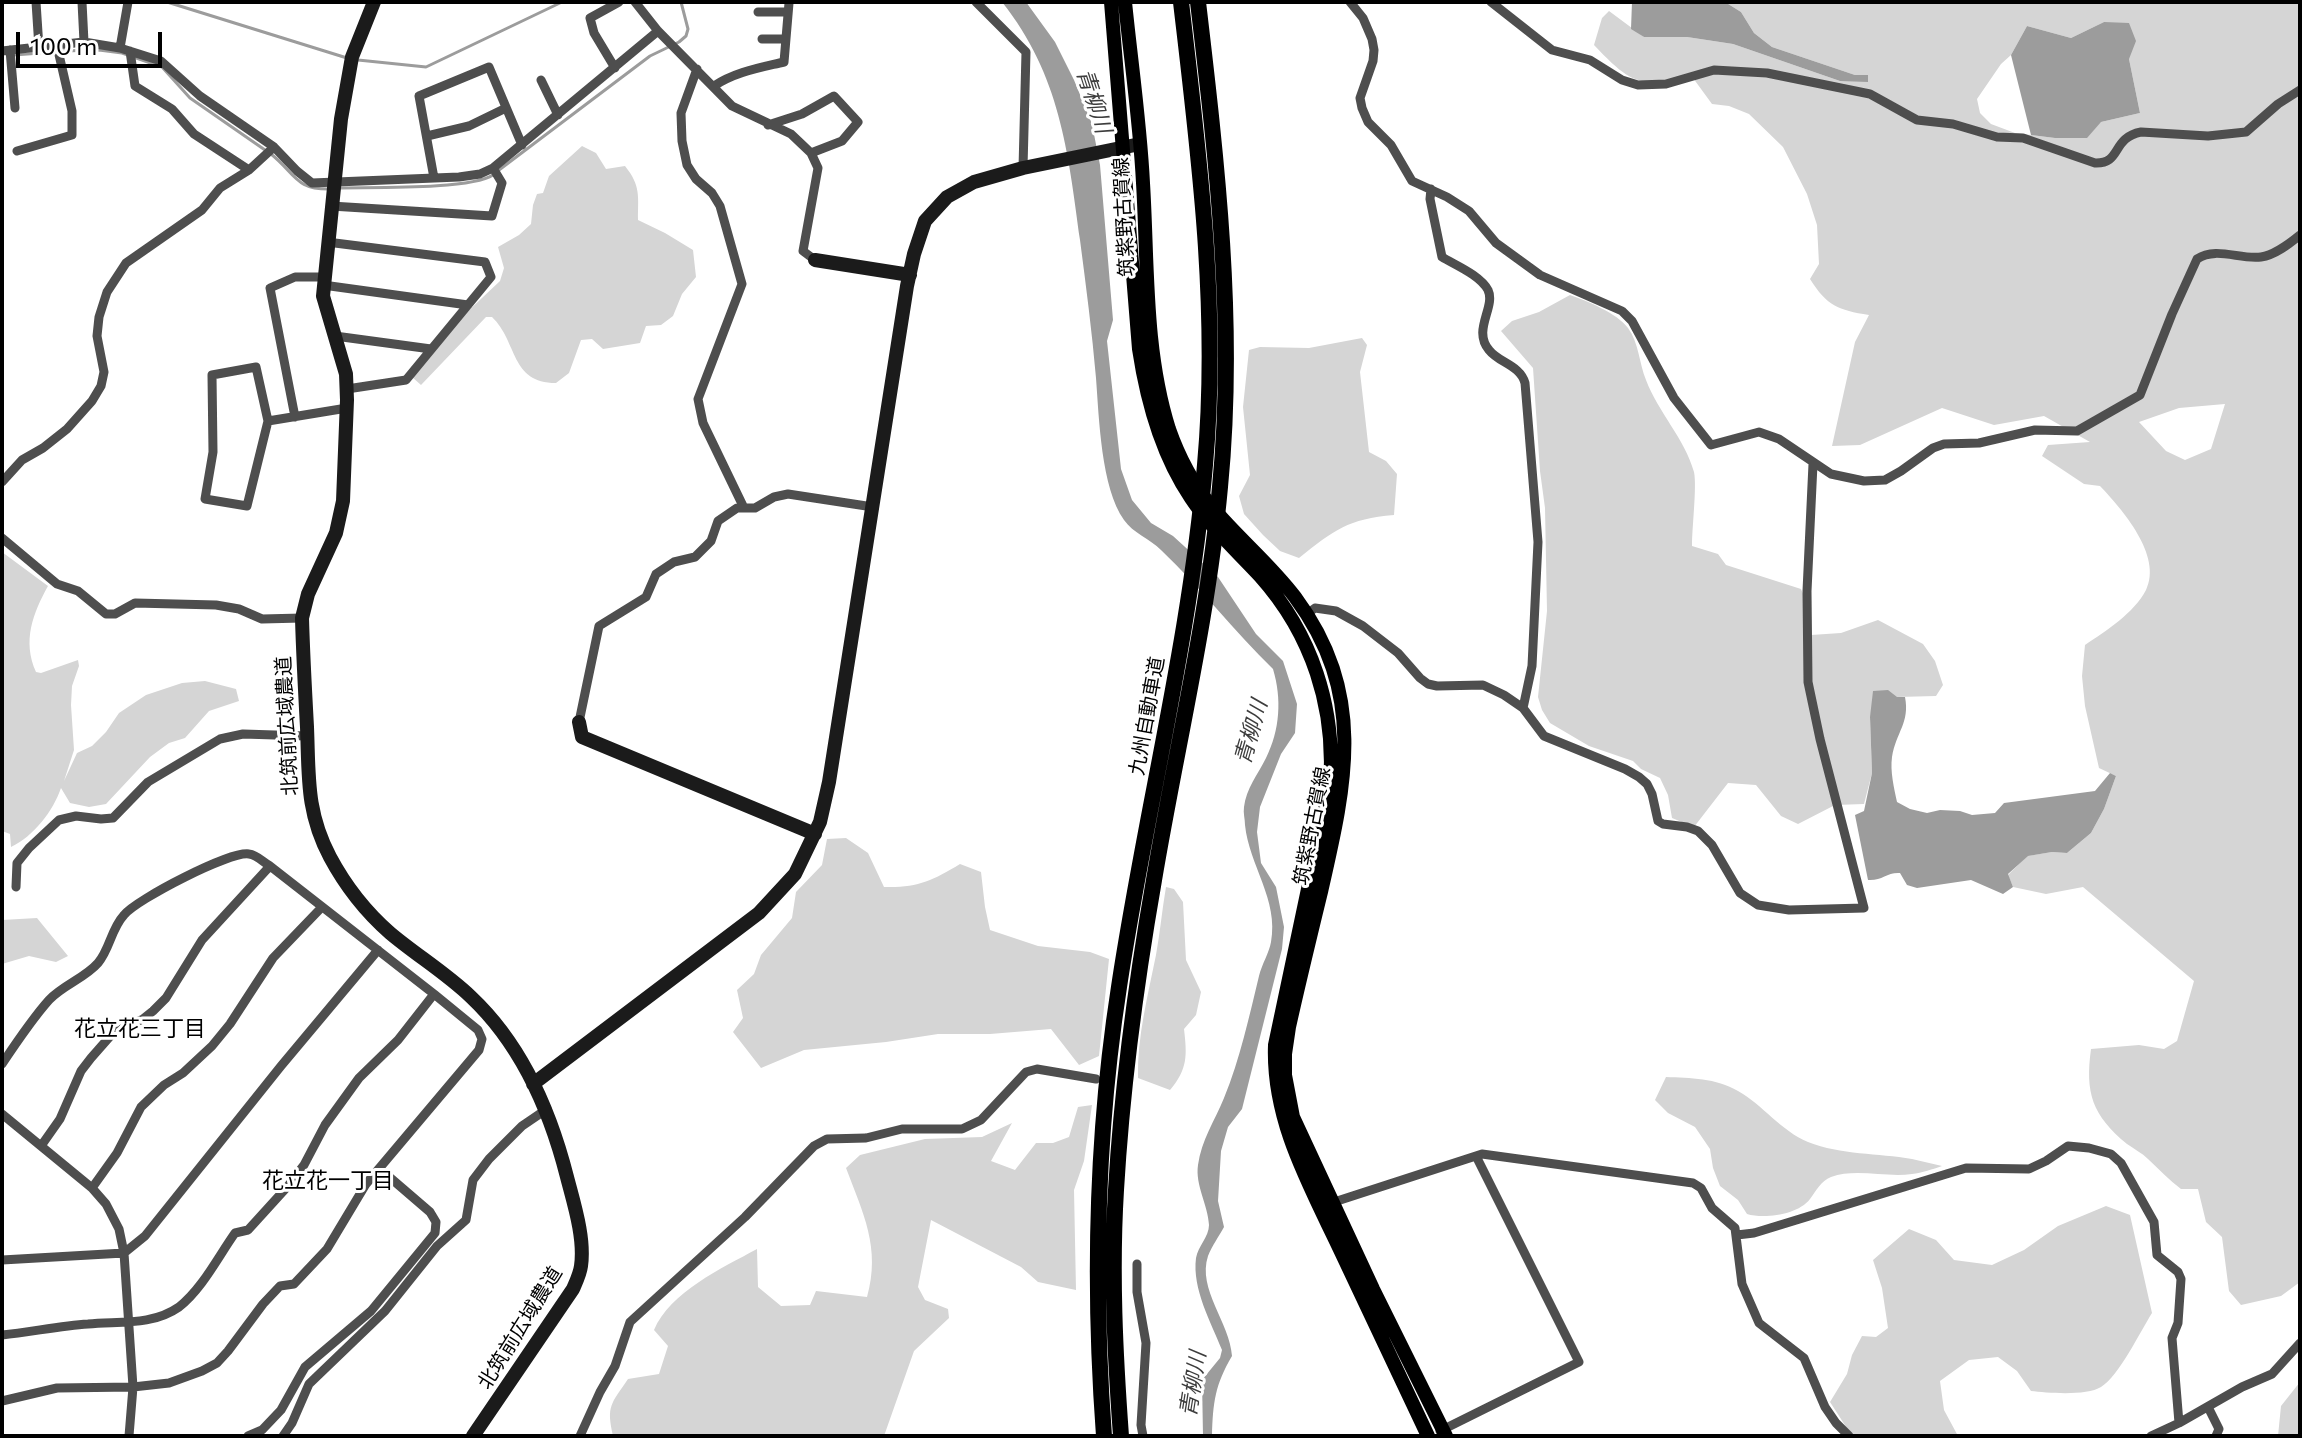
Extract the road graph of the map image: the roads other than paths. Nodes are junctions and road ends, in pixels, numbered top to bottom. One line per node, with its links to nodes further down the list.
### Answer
1 (36, 2): 21 (street)
2 (82, 2): 19 (street)
3 (128, 2): 22 (street)
4 (374, 2): 44 (street, 北筑前広域農道)
5 (619, 2): 24 (street)
6 (635, 2): 16 (street)
7 (976, 2): 41 (street)
8 (1111, 2): 36 (main road, 筑紫野古賀線)
9 (1125, 2): 36 (main road, 筑紫野古賀線)
10 (1181, 2): 76 (highway, 九州自動車道)
11 (1198, 2): 76 (highway, 九州自動車道)
12 (1350, 2): 45 (street)
13 (1491, 2): 29 (street)
14 (789, 7): 15 (street); 18 (street)
15 (758, 12)
16 (658, 31): 24 (street); 25 (street)
17 (762, 39): 18 (street)
18 (786, 39): 28 (street)
19 (84, 42): 20 (street); 22 (street)
20 (57, 46): 21 (street); 38 (street)
21 (39, 48): 23 (street)
22 (125, 49): 37 (street); 42 (street)
23 (6, 50): 27 (street)
24 (615, 68): 32 (street)
25 (697, 69): 28 (street); 62 (street)
26 (541, 80): 32 (street)
27 (7, 82): 30 (street)
28 (714, 86): 33 (street)
29 (2300, 90)
30 (15, 108)
31 (506, 108): 34 (street); 34 (street); 35 (street)
32 (558, 115): 35 (street)
33 (768, 125): 39 (street); 39 (street)
34 (427, 136): 43 (street)
35 (522, 145): 40 (street)
36 (1132, 145): 41 (street); 64 (main road, 筑紫野古賀線); 85 (main road, 筑紫野古賀線)
37 (274, 147): 42 (street); 44 (street)
38 (17, 151)
39 (811, 153): 49 (street)
40 (493, 168): 43 (street); 46 (street)
41 (1023, 168): 50 (street)
42 (249, 170): 60 (street)
43 (434, 178): 44 (street)
44 (334, 182): 46 (street, 北筑前広域農道)
45 (1431, 189): 59 (street); 66 (street)
46 (331, 206): 48 (street, 北筑前広域農道)
47 (2300, 235): 59 (street)
48 (327, 242): 51 (street, 北筑前広域農道); 52 (street)
49 (815, 260): 50 (street)
50 (910, 275): 61 (street)
51 (324, 281): 52 (street); 53 (street, 北筑前広域農道); 57 (street)
52 (468, 305): 54 (street)
53 (335, 336): 54 (street); 55 (street, 北筑前広域農道)
54 (431, 349): 55 (street)
55 (347, 389): 56 (street, 北筑前広域農道)
56 (347, 408): 57 (street); 65 (street, 北筑前広域農道)
57 (295, 417): 58 (street)
58 (268, 421): 58 (street)
59 (1813, 464): 66 (street)
60 (2, 482)
61 (873, 507): 62 (street); 69 (street)
62 (744, 508): 67 (street)
63 (2, 538): 65 (street)
64 (1307, 614): 66 (street); 85 (main road, 筑紫野古賀線)
65 (302, 618): 68 (street, 北筑前広域農道)
66 (1523, 708)
67 (579, 722): 69 (street)
68 (307, 736): 71 (street); 77 (street, 北筑前広域農道)
69 (815, 834): 77 (street)
70 (270, 866): 72 (street); 75 (street); 81 (street)
71 (16, 887)
72 (322, 907): 73 (street); 84 (street)
73 (378, 950): 74 (street); 87 (street)
74 (434, 994): 83 (street); 90 (street)
75 (3, 1059)
76 (1110, 1072): 78 (highway, 九州自動車道); 106 (street)
77 (533, 1084): 79 (street, 北筑前広域農道)
78 (1114, 1105): 107 (highway, 九州自動車道); 108 (highway, 九州自動車道)
79 (547, 1109): 97 (street); 105 (street, 北筑前広域農道)
80 (2, 1114): 81 (street)
81 (41, 1146): 84 (street)
82 (1476, 1156): 85 (street); 86 (street); 99 (street)
83 (380, 1169): 93 (street); 95 (street)
84 (92, 1188): 87 (street)
85 (1326, 1204): 99 (main road, 筑紫野古賀線); 110 (main road, 筑紫野古賀線)
86 (1737, 1235): 98 (street); 111 (street)
87 (124, 1253): 88 (street); 90 (street)
88 (2, 1260)
89 (1137, 1264): 109 (street)
90 (128, 1323): 91 (street); 93 (street)
91 (2, 1335)
92 (2300, 1343): 96 (street)
93 (133, 1387): 94 (street); 102 (street)
94 (2, 1401)
95 (285, 1403): 97 (street); 103 (street)
96 (2208, 1407): 98 (street); 100 (street)
97 (299, 1408): 104 (street)
98 (2179, 1423): 101 (street)
99 (1444, 1433): 110 (street)
100 (2218, 1433): 112 (street)
101 (2155, 1435)
102 (129, 1436)
103 (248, 1436)
104 (283, 1436)
105 (473, 1436)
106 (580, 1436)
107 (1104, 1436)
108 (1121, 1436)
109 (1143, 1436)
110 (1428, 1436)
111 (1849, 1436)
112 (2228, 1436)

